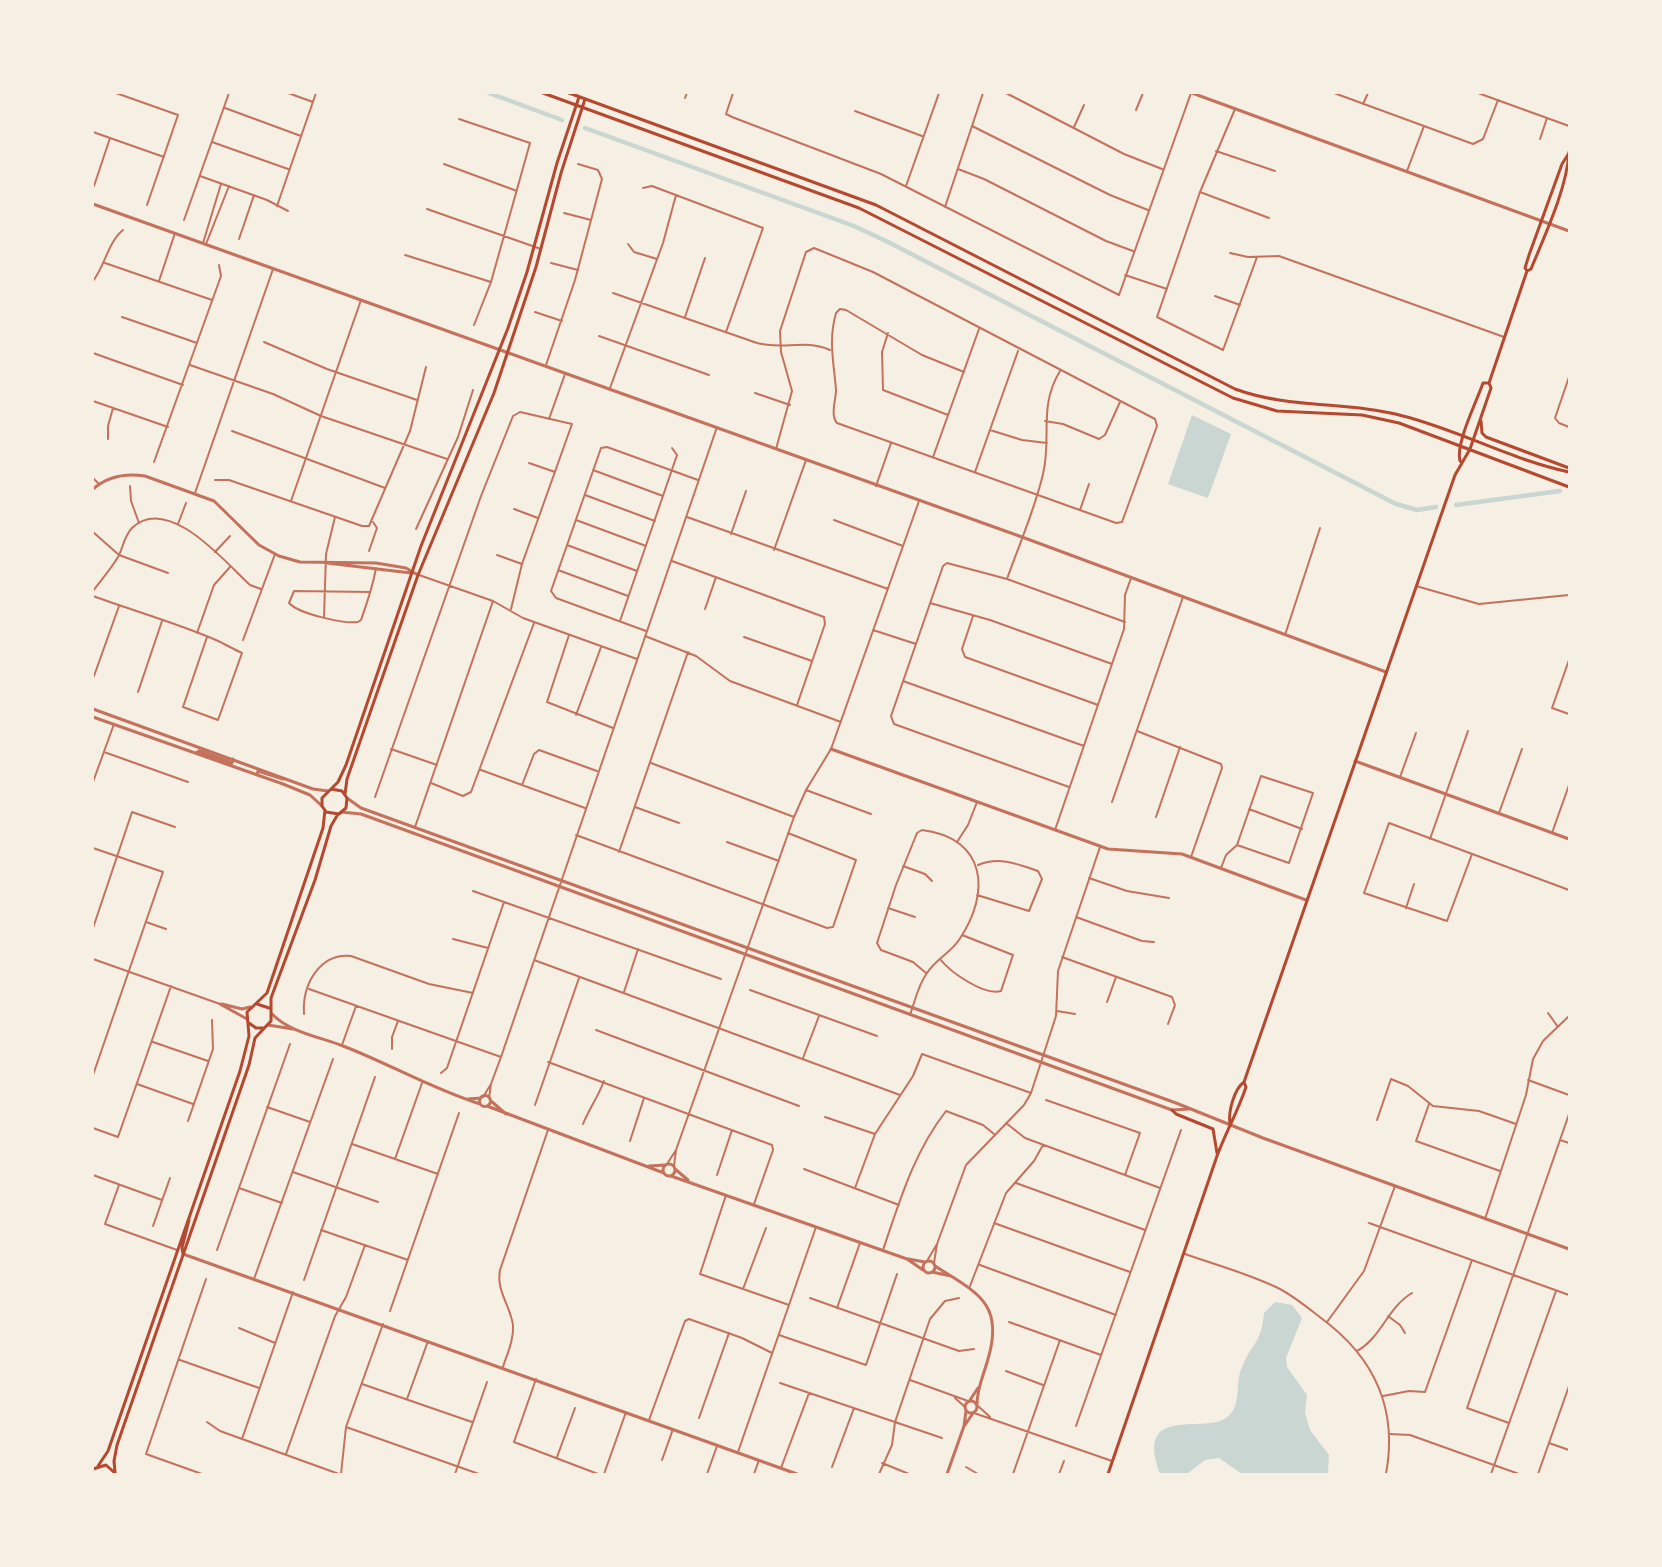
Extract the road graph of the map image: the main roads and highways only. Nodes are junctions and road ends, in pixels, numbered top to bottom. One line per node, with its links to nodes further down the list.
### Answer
1 (543, 93): 5 (main road)
2 (569, 93): 4 (main road)
3 (585, 95): 4 (main road); 6 (main road); 10 (main road)
4 (580, 97): 5 (main road)
5 (577, 106): 6 (main road); 17 (main road)
6 (582, 107): 12 (main road); 18 (main road)
7 (1527, 271): 7 (main road); 8 (main road)
8 (1489, 383): 9 (main road); 10 (main road)
9 (1481, 417): 11 (main road); 15 (main road)
10 (1464, 436): 11 (main road); 12 (main road)
11 (1473, 440): 13 (main road); 15 (main road)
12 (1461, 445): 13 (main road); 14 (main road)
13 (1470, 448): 14 (main road); 16 (main road)
14 (1460, 461): 25 (main road)
15 (1569, 470)
16 (1569, 487)
17 (330, 790): 18 (main road); 19 (main road)
18 (346, 797): 20 (main road)
19 (324, 808): 20 (main road); 21 (main road)
20 (340, 813): 22 (main road)
21 (255, 1004): 22 (main road); 23 (main road)
22 (271, 1012): 24 (main road)
23 (248, 1020): 24 (main road); 29 (main road)
24 (267, 1026): 30 (main road)
25 (1244, 1082): 27 (main road); 27 (main road)
26 (1172, 1110): 28 (main road)
27 (1230, 1124): 28 (main road)
28 (1217, 1156): 33 (main road)
29 (189, 1215): 30 (main road); 31 (main road)
30 (183, 1254): 32 (main road)
31 (95, 1467): 32 (main road)
32 (115, 1473)
33 (1108, 1474)

